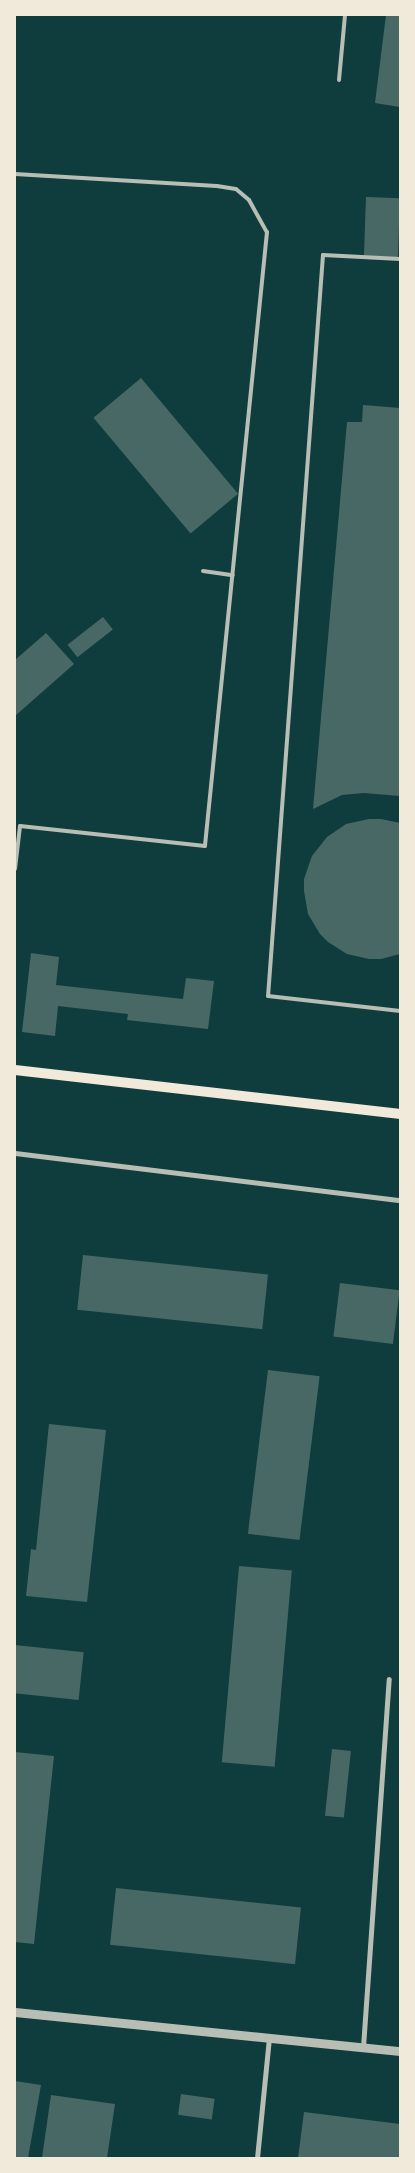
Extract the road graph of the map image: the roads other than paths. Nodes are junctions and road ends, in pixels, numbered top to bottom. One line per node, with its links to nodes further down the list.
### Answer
1 (345, 15): 2 (lane)
2 (339, 80)
3 (15, 174): 6 (lane)
4 (400, 259): 8 (lane)
5 (203, 571): 6 (lane)
6 (233, 575): 7 (lane)
7 (15, 869)
8 (400, 1011)
9 (15, 1070): 10 (main road)
10 (400, 1114)
11 (15, 1154): 12 (street)
12 (400, 1200)
13 (389, 1679): 16 (street)
14 (15, 2012): 15 (street)
15 (269, 2038): 16 (street); 18 (street)
16 (363, 2047): 17 (street)
17 (400, 2051)
18 (257, 2158)

